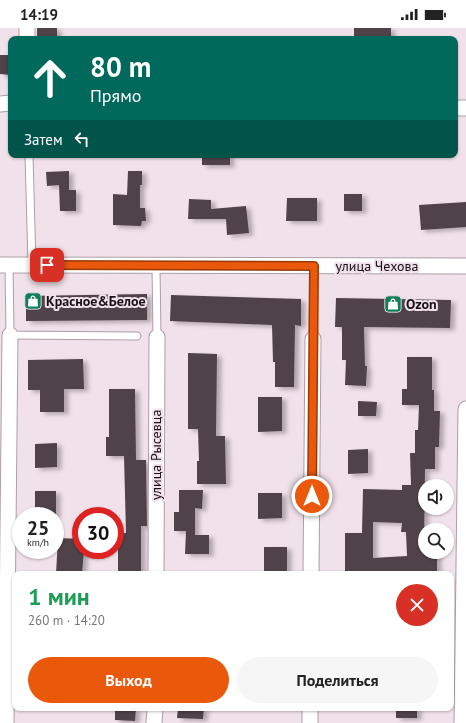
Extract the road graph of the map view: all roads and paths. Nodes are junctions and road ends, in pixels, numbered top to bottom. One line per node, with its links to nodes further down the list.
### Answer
1 (29, 158): 3 (lane)
2 (4, 265): 3 (street, улица Чехова); 7 (lane)
3 (32, 265): 4 (street, улица Чехова)
4 (156, 266): 5 (street, улица Чехова); 9 (lane)
5 (314, 266): 6 (street, улица Чехова); 10 (lane)
6 (466, 266)
7 (10, 336): 8 (lane); 16 (street)
8 (136, 336)
9 (157, 337): 12 (street, улица Рысевца)
10 (313, 339): 13 (street)
11 (466, 409): 19 (street)
12 (156, 571)
13 (311, 571)
14 (154, 711): 17 (street)
15 (310, 711): 18 (street)
16 (6, 723)
17 (154, 723)
18 (310, 723)
19 (462, 723)

